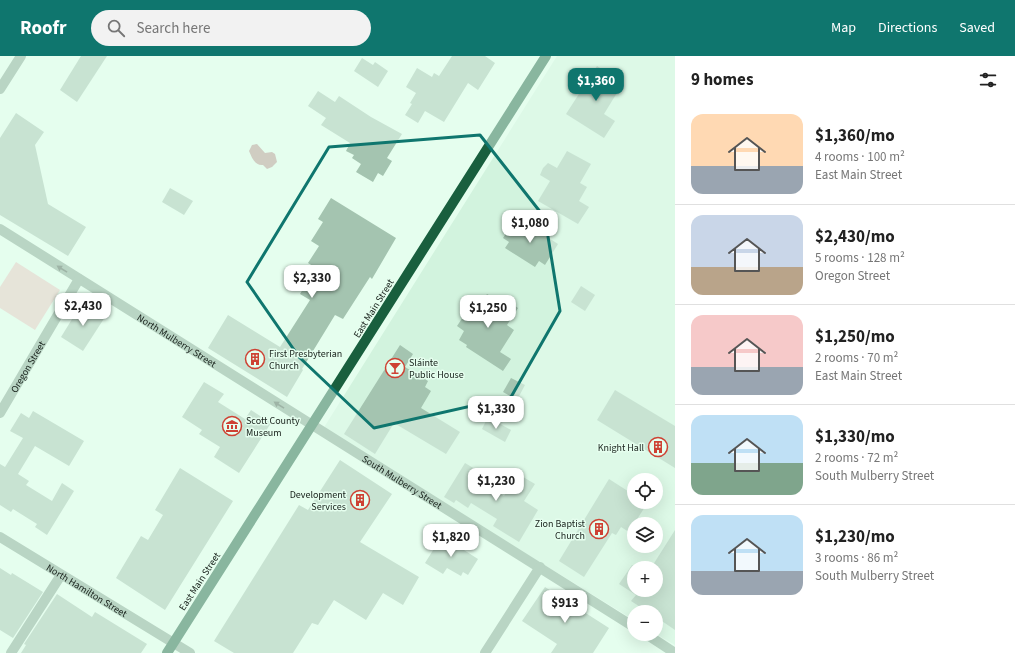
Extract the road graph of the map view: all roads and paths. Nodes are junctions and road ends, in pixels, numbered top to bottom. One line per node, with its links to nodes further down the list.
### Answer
1 (21, 56): 3 (street)
2 (546, 56): 7 (main road, East Main Street)
3 (2, 82)
4 (0, 229): 5 (street, North Mulberry Street, one-way to 4)
5 (79, 279): 6 (street, Oregon Street); 7 (street, North Mulberry Street, one-way to 5)
6 (0, 413)
7 (312, 426): 9 (street, South Mulberry Street); 13 (main road, East Main Street)
8 (0, 537): 10 (street, North Hamilton Street)
9 (540, 567): 11 (street, South Mulberry Street); 17 (street)
10 (61, 575): 13 (street, North Hamilton Street); 14 (street)
11 (627, 623)
12 (657, 641): 18 (street)
13 (174, 643): 15 (main road, East Main Street); 16 (street, North Hamilton Street)
14 (11, 653)
15 (167, 653)
16 (190, 653)
17 (484, 653)
18 (675, 653)

